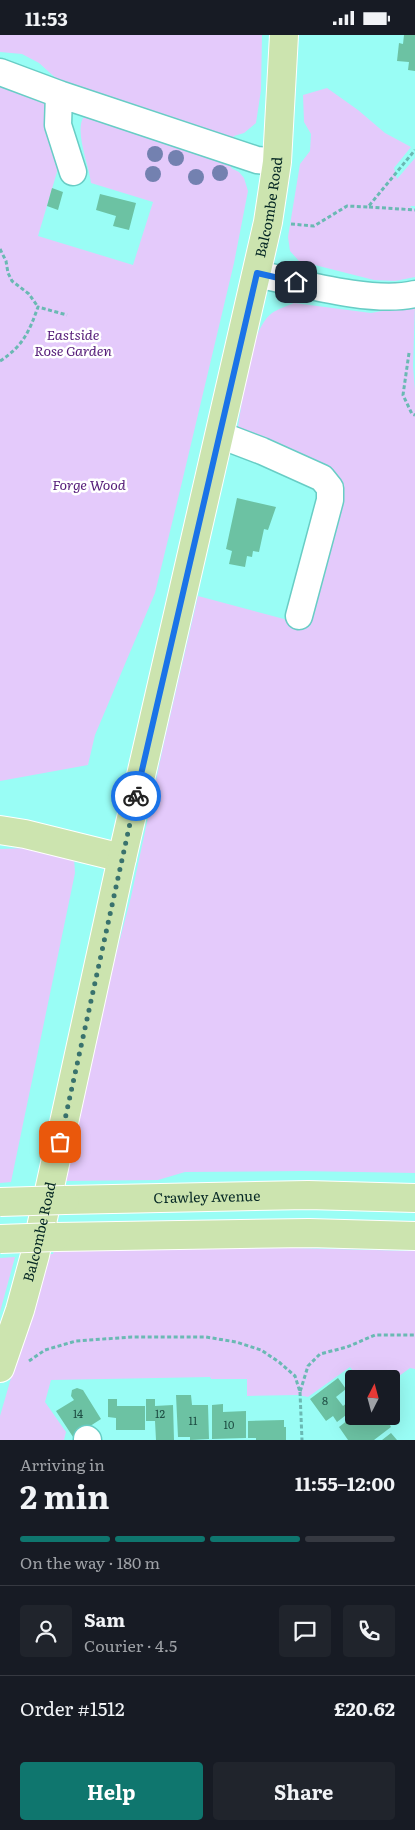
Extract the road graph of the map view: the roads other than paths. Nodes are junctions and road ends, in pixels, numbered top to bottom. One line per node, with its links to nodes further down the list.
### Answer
1 (284, 35): 4 (main road, Balcombe Road)
2 (0, 72): 3 (street)
3 (60, 94): 4 (street); 5 (street)
4 (277, 162): 6 (main road, Balcombe Road)
5 (74, 172)
6 (257, 273): 7 (street); 8 (main road, Balcombe Road)
7 (415, 294)
8 (220, 435): 9 (street); 11 (main road, Balcombe Road)
9 (299, 616)
10 (0, 830): 11 (main road)
11 (122, 858): 16 (main road, Balcombe Road)
12 (415, 1198): 13 (main road, Crawley Avenue, bridge)
13 (0, 1202)
14 (415, 1236): 15 (main road, bridge)
15 (0, 1239)
16 (11, 1367)

